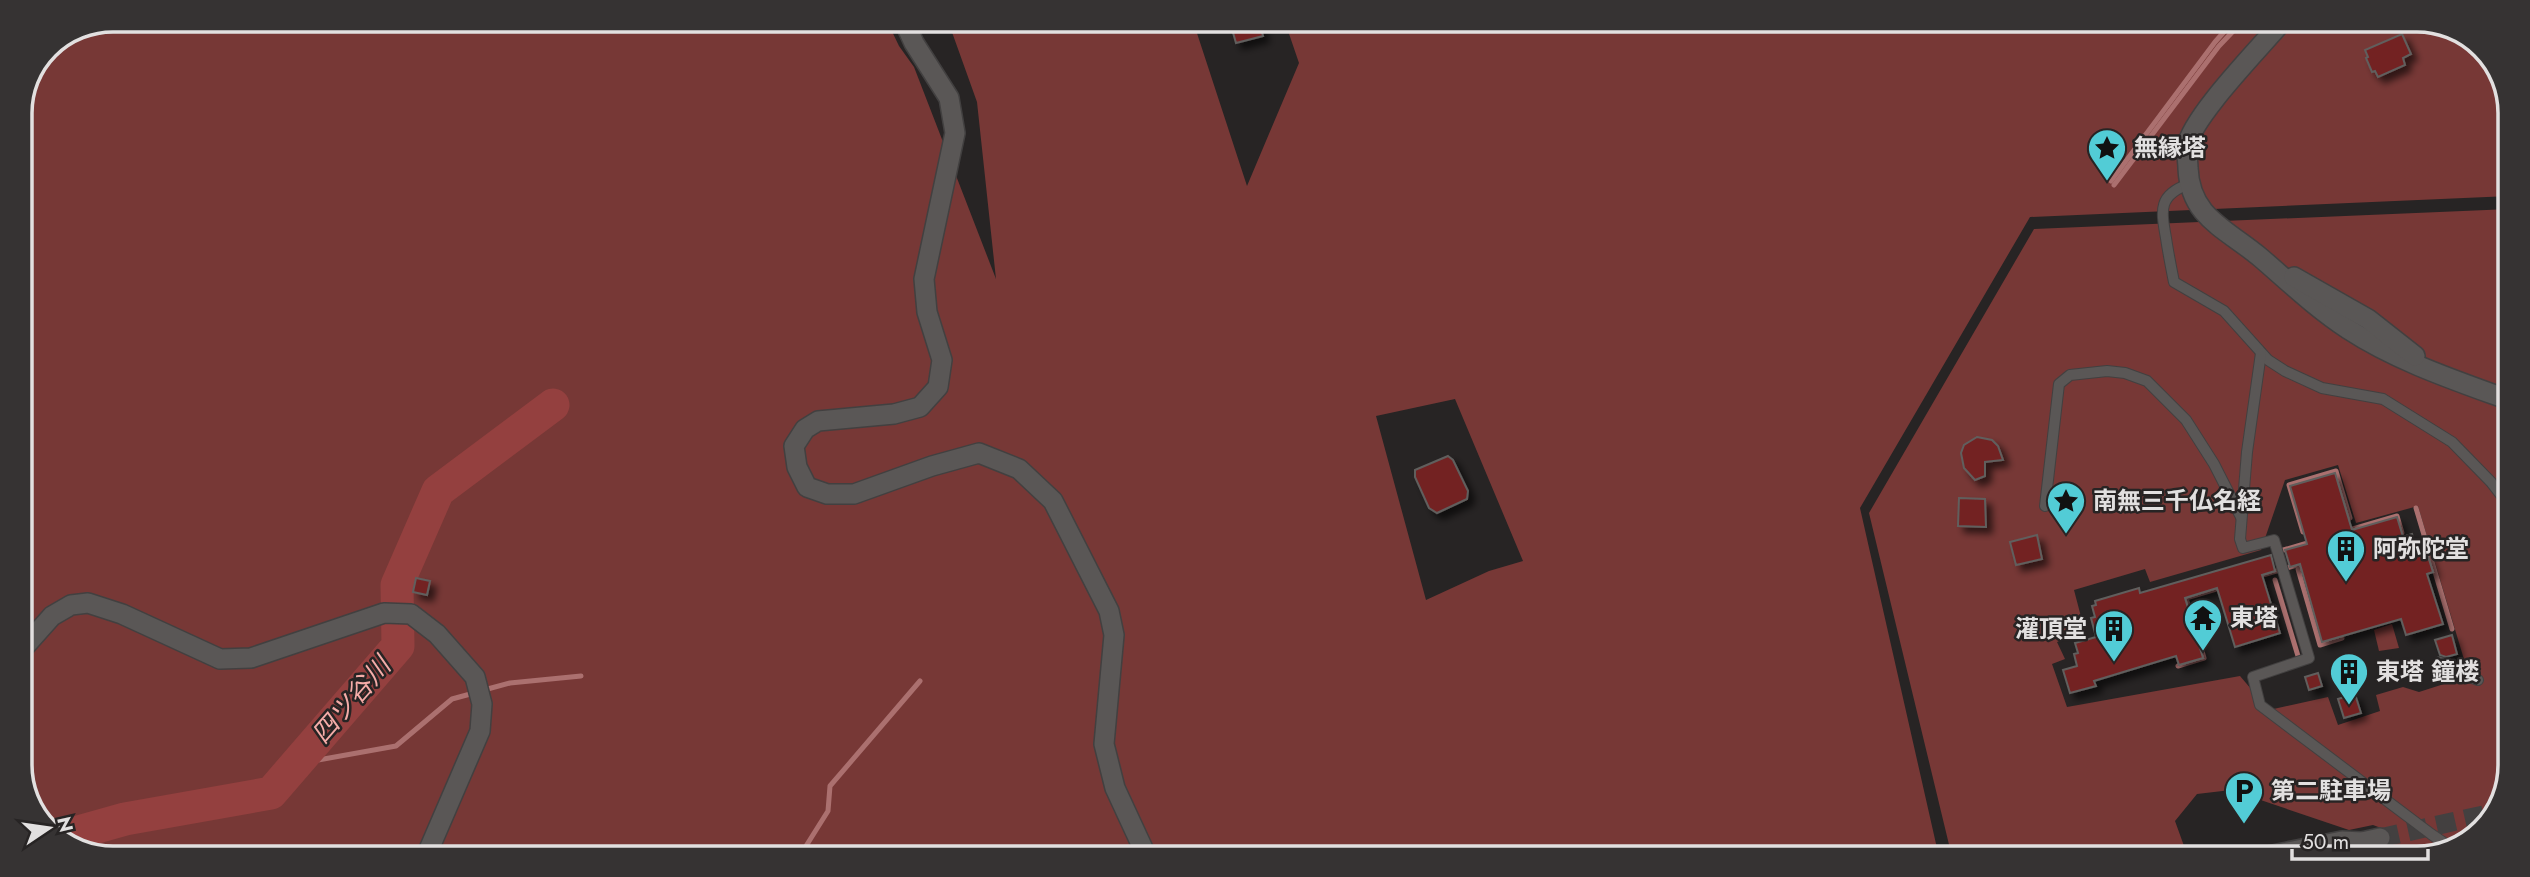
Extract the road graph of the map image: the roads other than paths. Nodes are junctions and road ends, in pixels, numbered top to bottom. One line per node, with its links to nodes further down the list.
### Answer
1 (910, 32): 14 (street)
2 (2273, 32): 3 (street)
3 (2189, 184): 4 (lane); 5 (street)
4 (2261, 354): 6 (lane); 8 (lane)
5 (2498, 396)
6 (2498, 491)
7 (2045, 506): 8 (lane)
8 (2241, 518): 12 (lane)
9 (32, 638): 13 (street)
10 (2440, 663): 11 (lane)
11 (2478, 680)
12 (2443, 841)
13 (430, 846)
14 (1142, 846)
15 (2319, 846): 16 (street)
16 (2372, 846)

